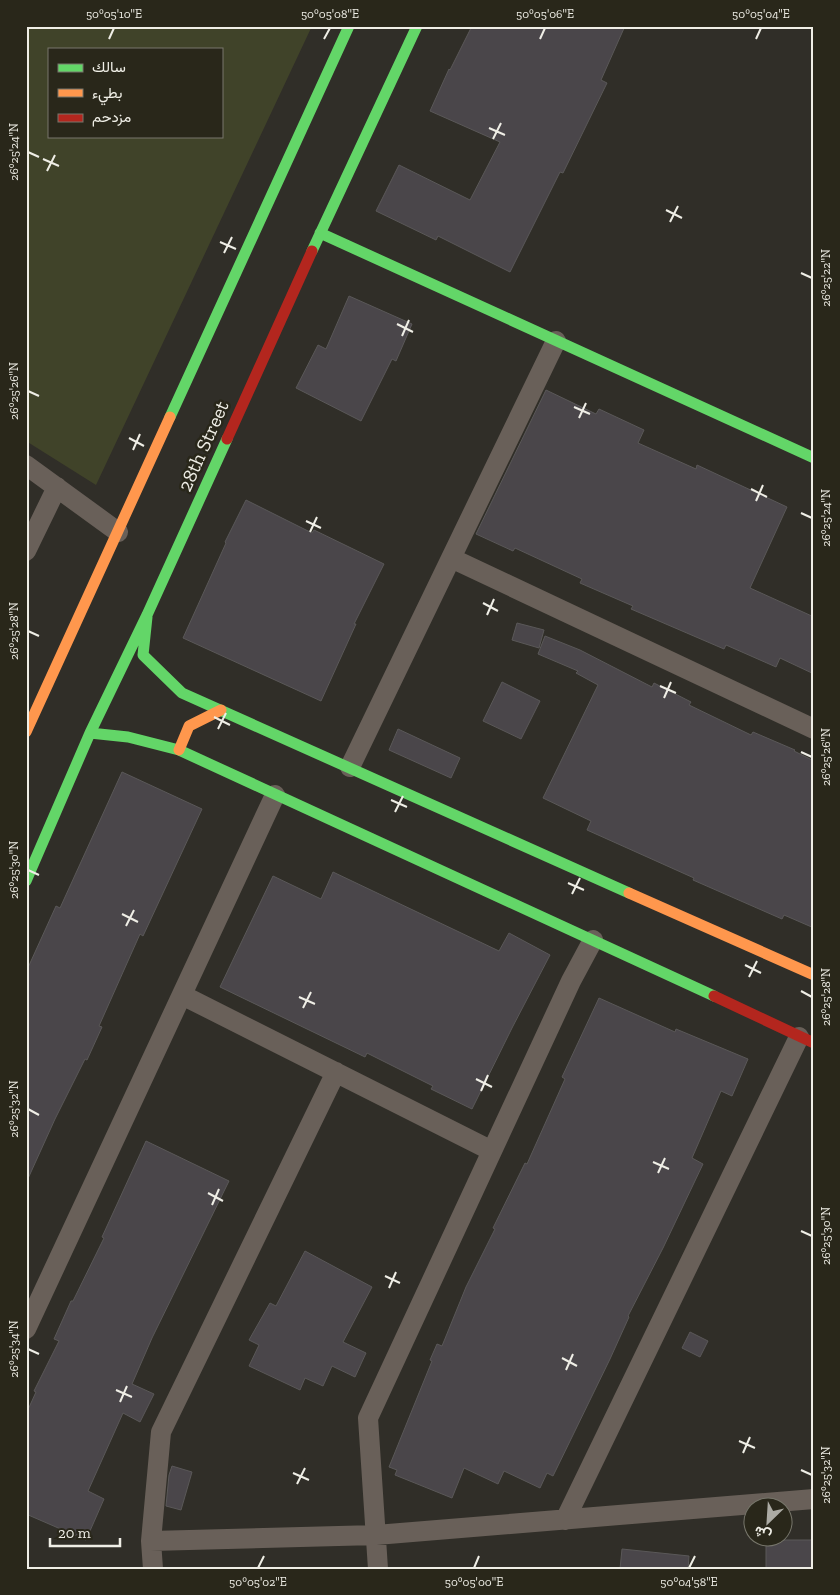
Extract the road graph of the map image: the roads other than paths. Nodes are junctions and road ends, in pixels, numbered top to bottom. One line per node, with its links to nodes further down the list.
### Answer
1 (349, 26): 8 (street, 28th Street)
2 (417, 26): 3 (street, 28th Street)
3 (320, 233): 4 (street); 11 (street, 28th Street)
4 (556, 341): 5 (street); 10 (street)
5 (814, 458)
6 (26, 465): 7 (street)
7 (58, 487): 8 (street); 9 (street)
8 (118, 532): 14 (street, 28th Street)
9 (26, 551)
10 (451, 558): 13 (street); 17 (street)
11 (147, 615): 12 (street); 15 (street, 28th Street)
12 (221, 710): 16 (street); 17 (street)
13 (814, 729)
14 (26, 732)
15 (90, 733): 16 (street); 19 (street, 28th Street)
16 (179, 750): 18 (street)
17 (350, 767): 21 (street)
18 (275, 795): 20 (street); 22 (street)
19 (26, 881)
20 (593, 940): 23 (street); 25 (street)
21 (814, 975)
22 (182, 995): 24 (street); 26 (street)
23 (806, 1040): 28 (street)
24 (336, 1072): 25 (street); 30 (street)
25 (492, 1151): 29 (street)
26 (26, 1329)
27 (814, 1500): 28 (street)
28 (565, 1520): 29 (street)
29 (376, 1535): 30 (street); 32 (street)
30 (151, 1541): 31 (street)
31 (153, 1569)
32 (378, 1569)

